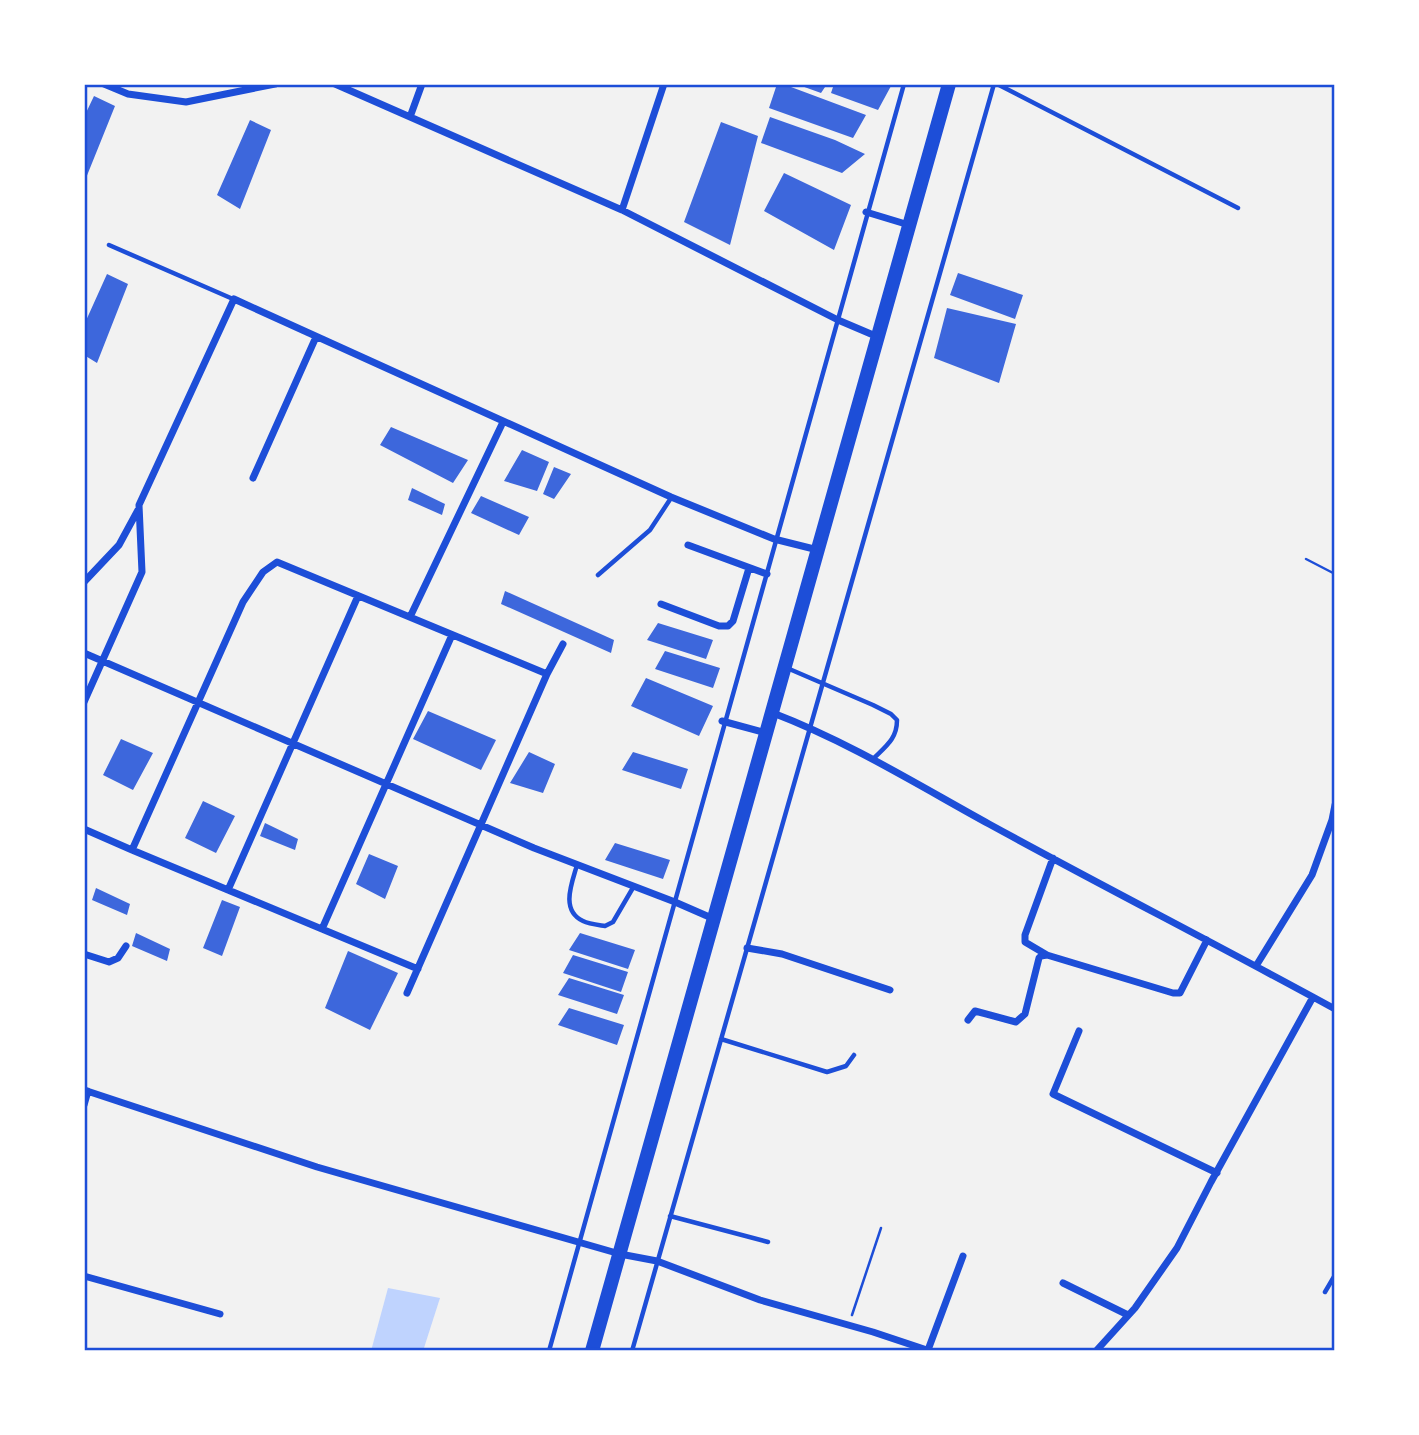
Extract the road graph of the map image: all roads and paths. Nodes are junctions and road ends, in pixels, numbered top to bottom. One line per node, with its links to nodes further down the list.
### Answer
1 (104, 84): 2 (street)
2 (275, 84)
3 (335, 84): 9 (street)
4 (422, 84): 9 (street)
5 (664, 84): 11 (street)
6 (904, 84): 12 (lane)
7 (949, 84): 13 (highway)
8 (995, 84): 10 (lane); 41 (lane)
9 (410, 117): 11 (street)
10 (1238, 208)
11 (622, 210): 16 (street)
12 (867, 212): 13 (street); 16 (lane)
13 (909, 225): 18 (highway)
14 (109, 245): 15 (lane)
15 (233, 299): 17 (street); 22 (street)
16 (838, 320): 18 (street); 23 (lane)
17 (316, 337): 19 (street); 20 (street)
18 (877, 337): 25 (highway)
19 (503, 422): 21 (street); 34 (street)
20 (253, 478)
21 (671, 497): 23 (street); 30 (lane)
22 (139, 509): 31 (street); 38 (street)
23 (776, 539): 25 (street); 28 (lane)
24 (688, 545): 27 (street)
25 (818, 550): 39 (highway)
26 (1306, 559): 29 (path)
27 (749, 568): 28 (street); 33 (street)
28 (767, 574): 45 (lane)
29 (1335, 574)
30 (598, 575)
31 (84, 582)
32 (358, 596): 34 (street); 43 (street); 48 (street)
33 (661, 604)
34 (410, 617): 35 (street)
35 (452, 635): 40 (street); 50 (street)
36 (563, 643): 40 (street)
37 (84, 653): 38 (street)
38 (102, 661): 42 (street); 43 (street)
39 (785, 667): 41 (lane); 44 (highway)
40 (547, 674): 52 (street)
41 (822, 683): 46 (lane); 49 (lane)
42 (84, 702)
43 (198, 702): 48 (street); 54 (street)
44 (772, 712): 46 (street); 47 (highway)
45 (724, 721): 47 (street); 59 (lane)
46 (810, 727): 49 (street); 64 (lane)
47 (766, 733): 60 (highway)
48 (292, 744): 50 (street); 58 (street)
49 (873, 759): 55 (street)
50 (386, 784): 52 (street); 61 (street)
51 (1335, 805): 67 (street)
52 (481, 825): 56 (street); 68 (street)
53 (84, 829): 54 (street)
54 (132, 850): 58 (street)
55 (1053, 858): 62 (street); 66 (street)
56 (578, 864): 57 (street); 57 (lane)
57 (634, 886): 59 (street)
58 (228, 890): 61 (street)
59 (675, 902): 60 (street); 82 (lane)
60 (714, 919): 84 (highway)
61 (322, 929): 68 (street)
62 (1207, 940): 66 (street); 67 (street)
63 (126, 946): 65 (street)
64 (747, 948): 69 (street); 75 (lane)
65 (84, 954)
66 (1047, 955): 73 (street)
67 (1256, 966): 71 (street)
68 (418, 969): 70 (street)
69 (890, 990)
70 (407, 993)
71 (1314, 998): 72 (street); 79 (street)
72 (1335, 1009)
73 (968, 1020)
74 (1079, 1031): 79 (street)
75 (721, 1039): 76 (lane); 80 (lane)
76 (854, 1055)
77 (86, 1090): 78 (street); 82 (street)
78 (84, 1105)
79 (1217, 1173): 92 (street)
80 (670, 1216): 83 (lane); 86 (lane)
81 (881, 1228): 93 (path)
82 (580, 1242): 84 (street); 96 (lane)
83 (768, 1242)
84 (620, 1254): 86 (street); 97 (highway)
85 (963, 1256): 95 (street)
86 (657, 1261): 93 (street); 98 (lane)
87 (1335, 1275): 90 (lane)
88 (84, 1276): 91 (street)
89 (1063, 1283): 92 (street)
90 (1325, 1292)
91 (220, 1314)
92 (1128, 1315): 100 (street)
93 (849, 1325): 94 (street)
94 (907, 1343): 95 (street); 99 (street)
95 (929, 1350)
96 (549, 1351)
97 (592, 1351)
98 (632, 1351)
99 (904, 1351)
100 (1096, 1351)

